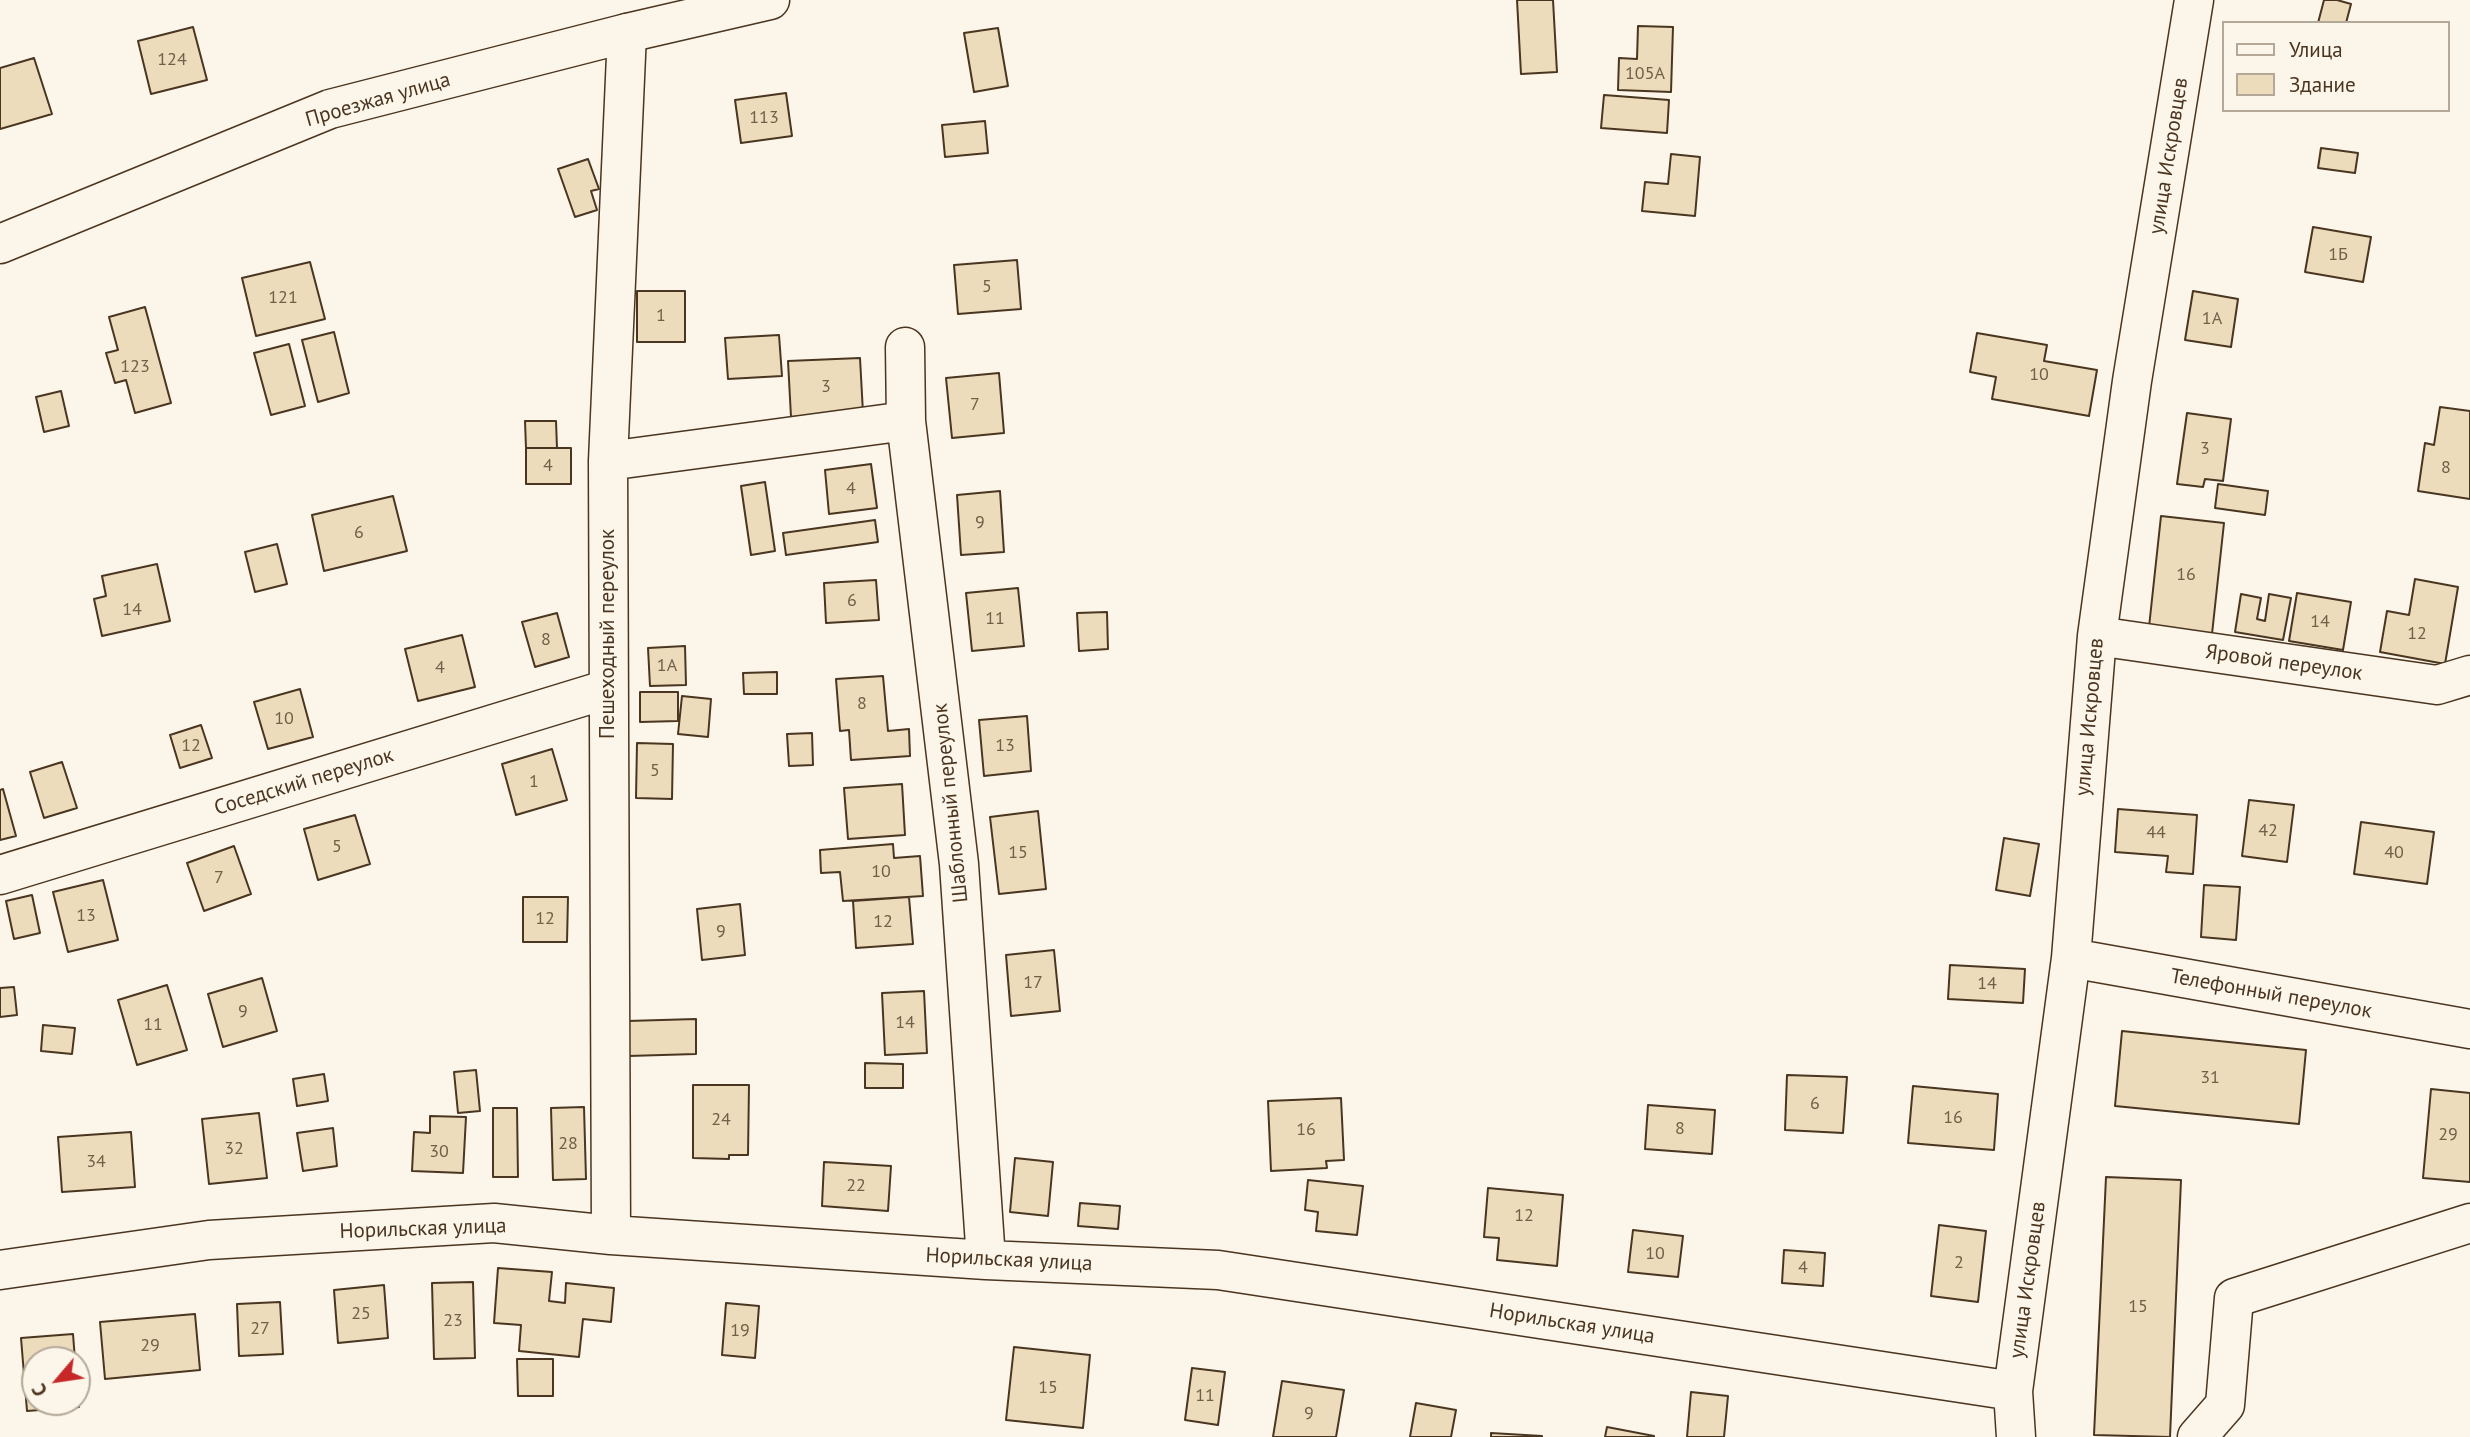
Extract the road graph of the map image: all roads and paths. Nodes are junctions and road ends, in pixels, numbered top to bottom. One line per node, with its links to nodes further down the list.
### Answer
1 (770, 0): 3 (street, Проезжая улица)
2 (2194, 0): 8 (street, улица Искровцев)
3 (627, 33): 4 (street, Проезжая улица); 7 (street, Пешеходный переулок)
4 (0, 244)
5 (905, 347): 6 (street, Шаблонный переулок)
6 (906, 421): 7 (street); 16 (street, Шаблонный переулок)
7 (608, 461): 10 (street, Пешеходный переулок)
8 (2096, 636): 9 (street, Яровой переулок); 12 (street, улица Искровцев)
9 (2470, 675)
10 (608, 688): 11 (street, Соседский переулок); 15 (street, Пешеходный переулок)
11 (0, 875)
12 (2071, 958): 13 (street, Телефонный переулок); 18 (street, улица Искровцев)
13 (2470, 1029)
14 (2470, 1223): 20 (street)
15 (611, 1235): 16 (street, Норильская улица); 17 (street, Норильская улица)
16 (986, 1260): 18 (street, Норильская улица)
17 (0, 1270)
18 (2013, 1391): 19 (street, улица Искровцев)
19 (2016, 1437)
20 (2197, 1437)

